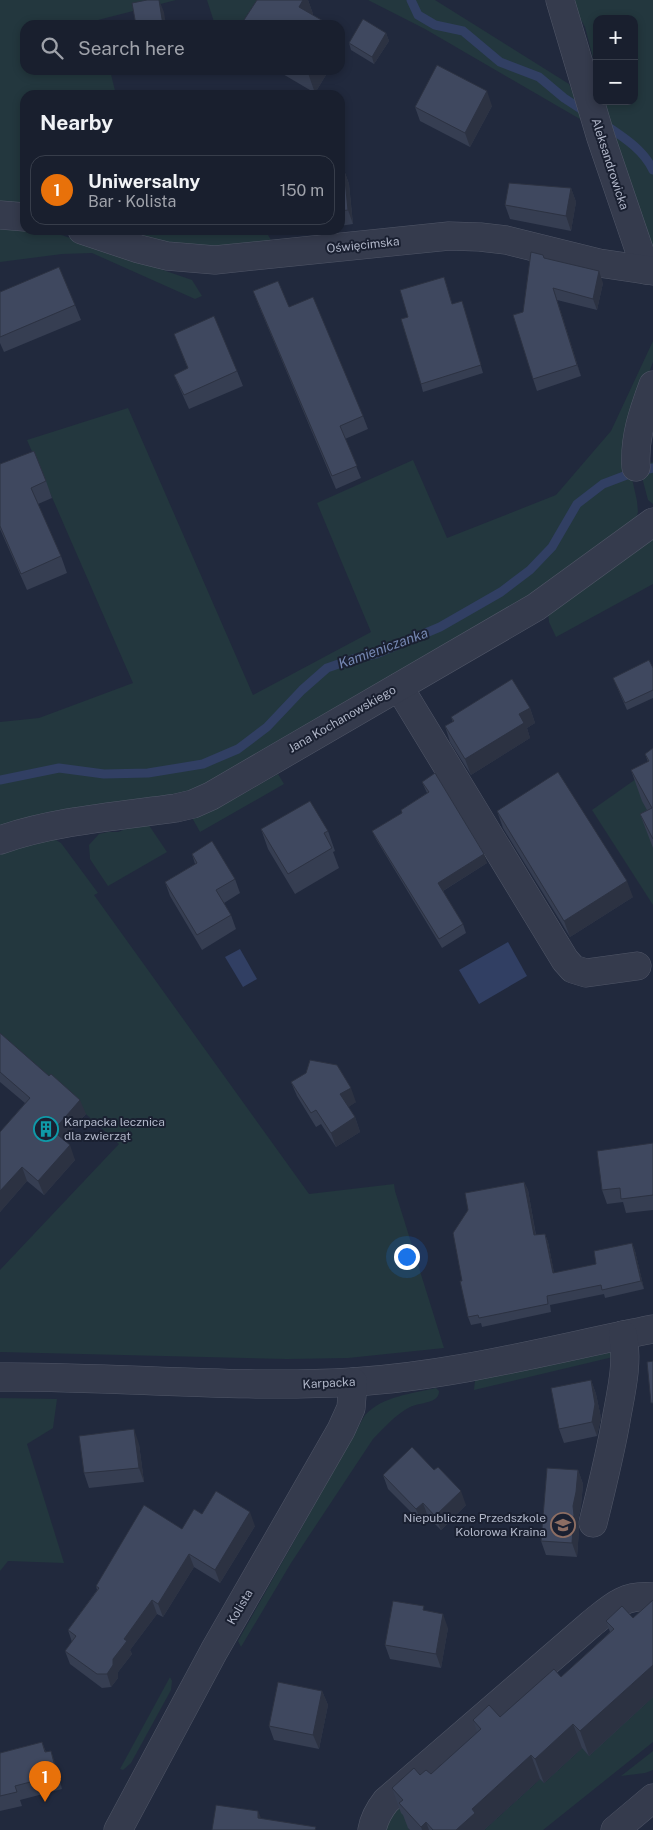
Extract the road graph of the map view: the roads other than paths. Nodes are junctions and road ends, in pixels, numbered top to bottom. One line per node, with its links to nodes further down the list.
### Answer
1 (560, 0): 5 (street, Aleksandrowicka)
2 (0, 215): 3 (street)
3 (20, 217)
4 (99, 235): 5 (street, Oświęcimska)
5 (649, 271)
6 (653, 385): 7 (street)
7 (636, 467)
8 (650, 516): 9 (street, Jana Kochanowskiego)
9 (399, 687): 10 (street, Jana Kochanowskiego); 11 (street)
10 (0, 840)
11 (637, 966)
12 (653, 1329): 13 (street, Karpacka)
13 (624, 1335): 15 (street, Karpacka); 16 (street)
14 (0, 1377): 15 (street, Karpacka)
15 (353, 1382): 19 (street, Kolista)
16 (594, 1523)
17 (653, 1596): 20 (street)
18 (653, 1798): 21 (street)
19 (118, 1830)
20 (372, 1830)
21 (615, 1830)

